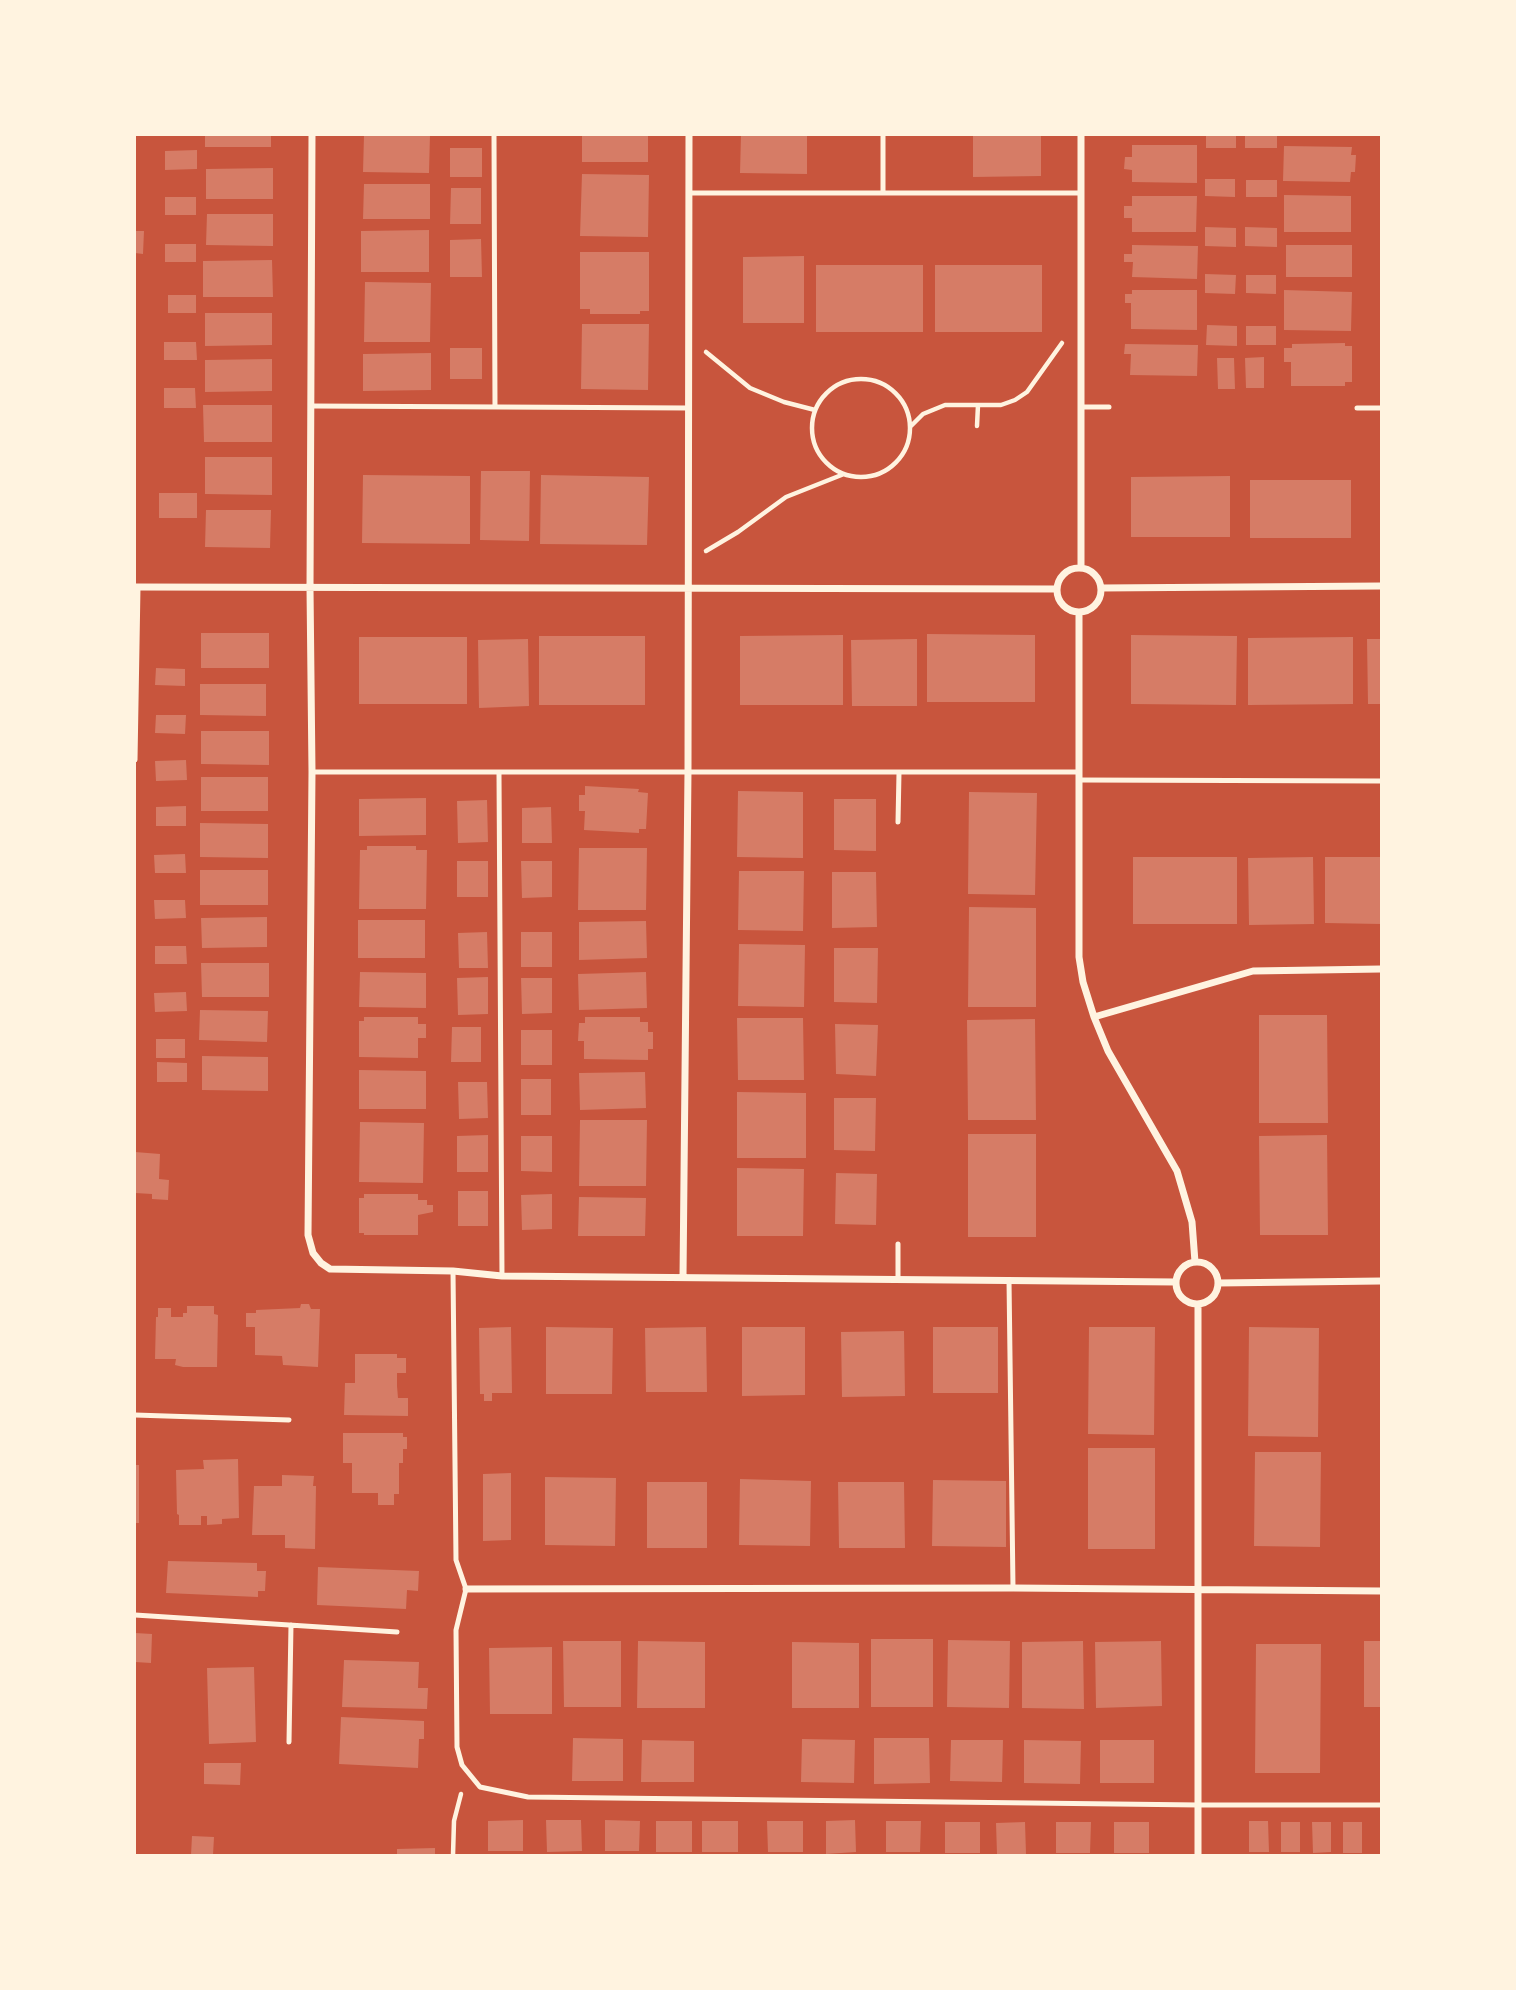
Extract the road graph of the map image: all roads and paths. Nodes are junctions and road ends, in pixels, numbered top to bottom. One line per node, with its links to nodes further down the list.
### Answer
1 (312, 135): 12 (street)
2 (494, 135): 13 (lane)
3 (689, 135): 6 (street)
4 (883, 135): 8 (lane)
5 (1081, 135): 7 (street)
6 (689, 192): 8 (lane); 10 (street)
7 (1081, 192): 8 (lane); 9 (street)
8 (883, 193)
9 (1081, 317): 11 (path); 14 (street)
10 (688, 337): 16 (street); 19 (path)
11 (978, 405): 20 (path); 21 (path)
12 (312, 406): 13 (lane); 27 (street)
13 (495, 407): 16 (lane)
14 (1081, 407): 15 (lane); 24 (street)
15 (1110, 407)
16 (688, 408): 23 (street)
17 (1357, 408): 18 (lane)
18 (1381, 408)
19 (815, 410): 21 (path); 22 (path)
20 (977, 426)
21 (910, 428): 22 (path)
22 (844, 474): 23 (path)
23 (687, 562): 28 (street)
24 (1081, 568): 29 (street); 30 (street)
25 (1381, 586): 29 (street)
26 (136, 587): 27 (street); 32 (lane)
27 (310, 588): 28 (street); 34 (street)
28 (687, 588): 30 (street); 33 (street)
29 (1101, 588): 31 (street)
30 (1057, 589): 31 (street)
31 (1080, 612): 37 (street)
32 (135, 760)
33 (688, 771): 35 (lane); 36 (lane); 46 (street)
34 (312, 772): 36 (lane); 44 (street)
35 (899, 773): 37 (lane); 39 (lane)
36 (499, 774): 45 (lane)
37 (1080, 776): 38 (lane); 41 (street)
38 (1381, 781)
39 (898, 822)
40 (1381, 969): 41 (street)
41 (1094, 1017): 43 (street)
42 (898, 1244): 47 (lane)
43 (1195, 1262): 50 (street); 51 (street)
44 (453, 1271): 45 (street); 56 (lane)
45 (502, 1276): 46 (street)
46 (683, 1278): 47 (street)
47 (898, 1279): 48 (street)
48 (1009, 1280): 50 (street); 55 (lane)
49 (1381, 1281): 51 (street)
50 (1177, 1282): 52 (street)
51 (1218, 1283): 52 (street)
52 (1198, 1304): 57 (street)
53 (135, 1415): 54 (lane)
54 (289, 1420)
55 (1013, 1588): 56 (street); 57 (street)
56 (466, 1590): 63 (lane)
57 (1198, 1591): 58 (street); 64 (street)
58 (1381, 1591)
59 (135, 1615): 60 (lane)
60 (290, 1625): 61 (lane); 62 (lane)
61 (397, 1632)
62 (289, 1742)
63 (470, 1773): 64 (lane); 66 (path)
64 (1199, 1805): 65 (lane); 67 (street)
65 (1381, 1805)
66 (453, 1855)
67 (1198, 1855)

